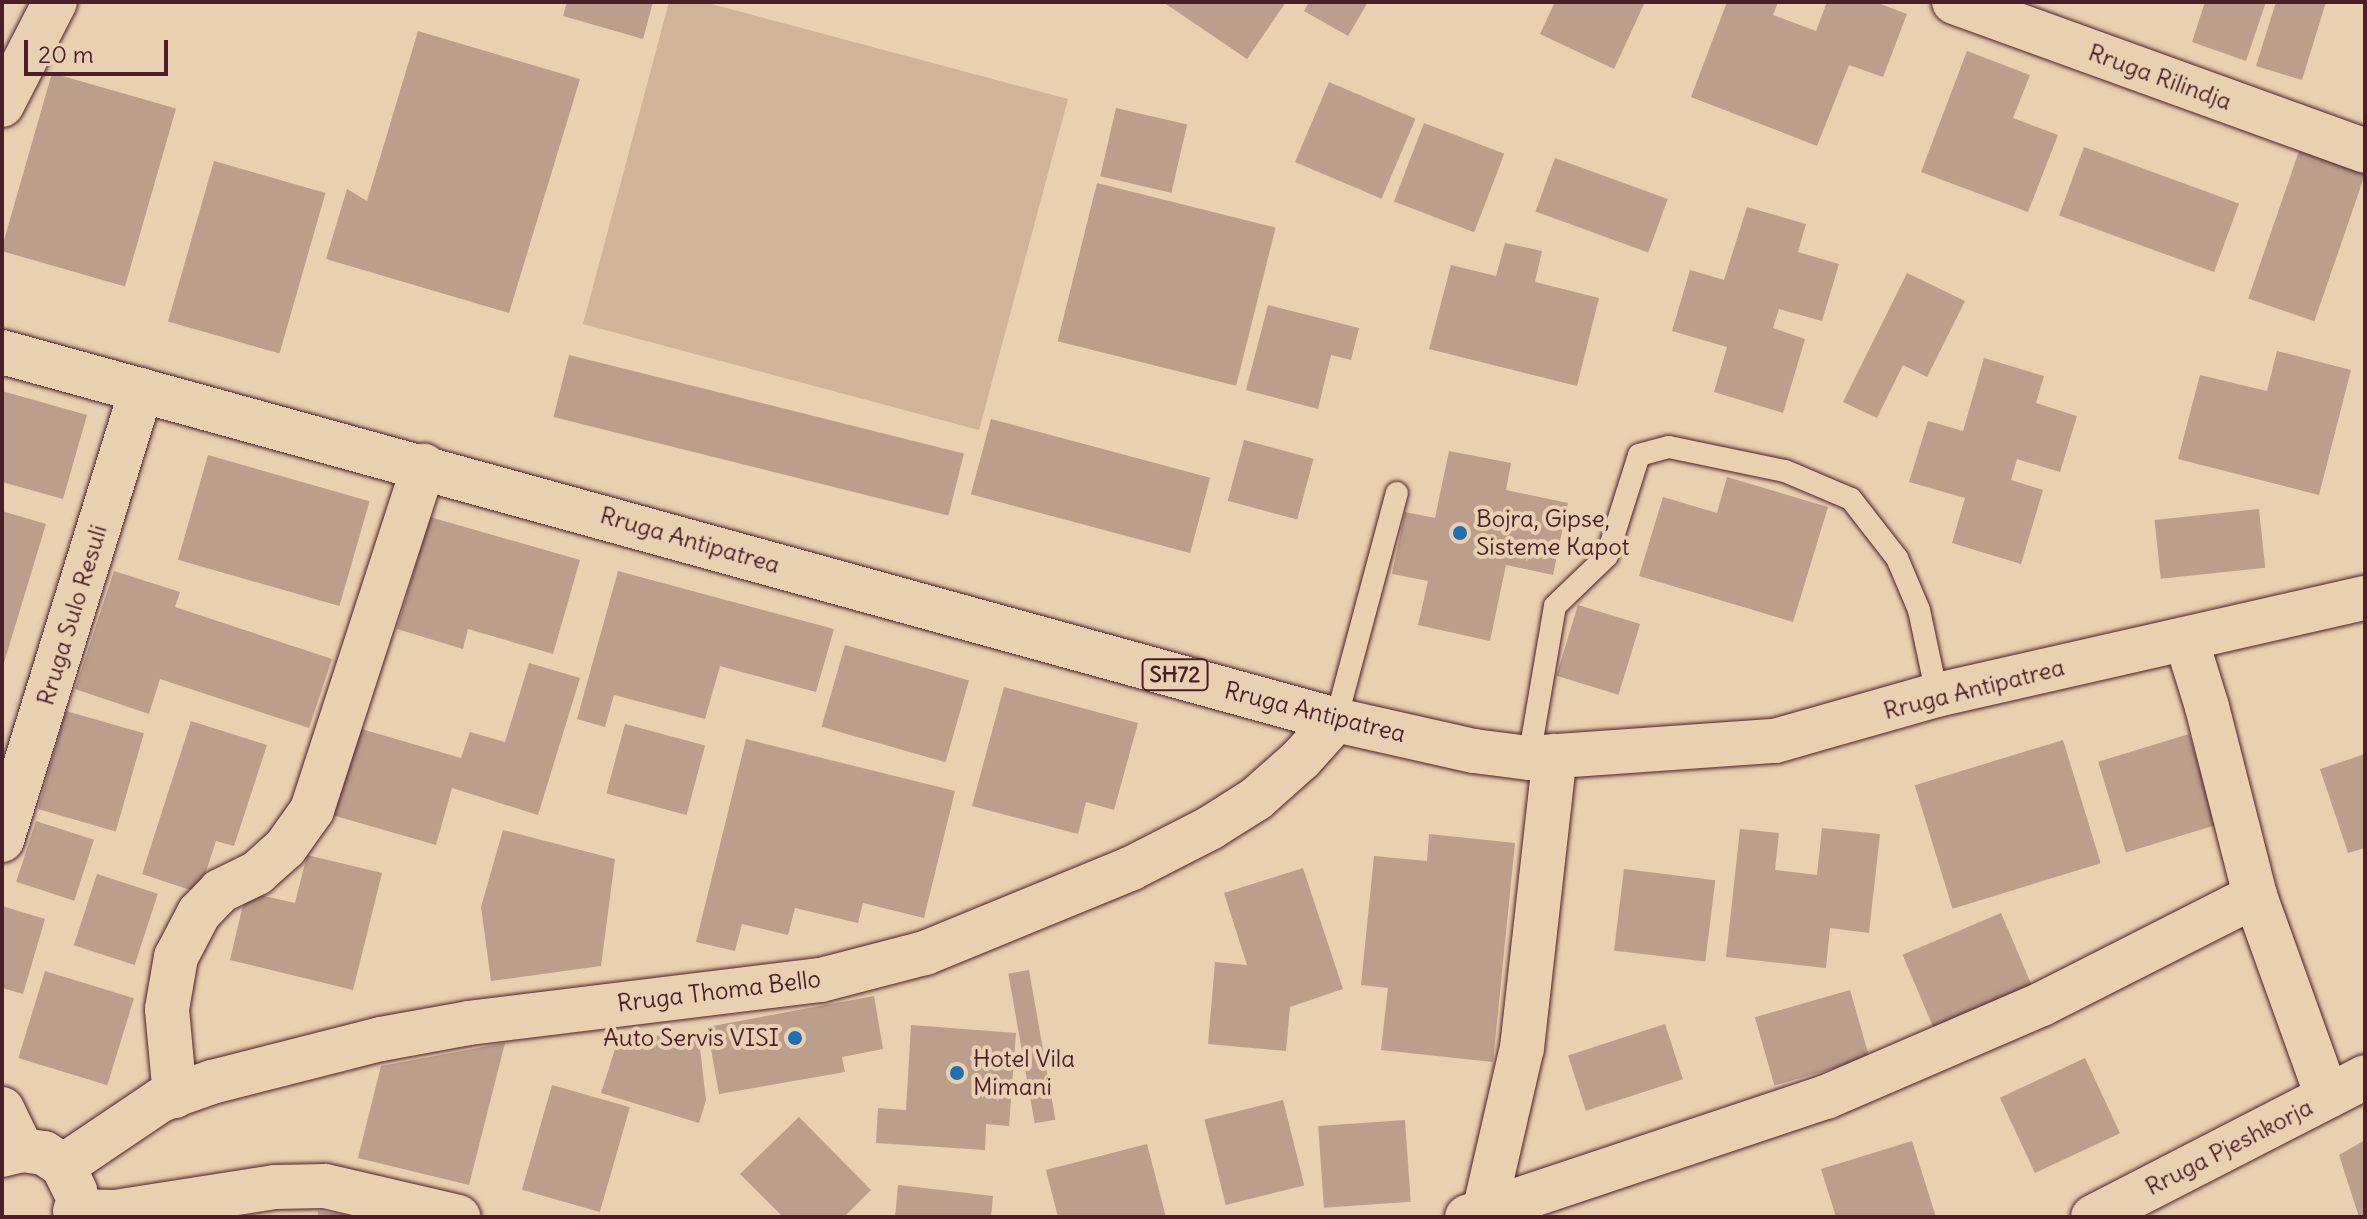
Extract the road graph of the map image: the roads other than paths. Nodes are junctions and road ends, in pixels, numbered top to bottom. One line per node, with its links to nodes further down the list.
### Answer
1 (55, 2): 3 (street)
2 (1954, 2): 4 (street, Rruga Rilindja)
3 (2, 105)
4 (2365, 151)
5 (2, 352): 6 (street, Rruga Antipatrea / SH72)
6 (141, 390): 7 (street, Rruga Antipatrea / SH72); 14 (street, Rruga Sulo Resuli)
7 (424, 466): 12 (street, Rruga Antipatrea / SH72); 17 (street)
8 (1397, 493): 12 (lane)
9 (2358, 592): 10 (street, Rruga Antipatrea / SH72)
10 (2186, 639): 11 (street, Rruga Antipatrea / SH72); 15 (street)
11 (1937, 695): 13 (street, Rruga Antipatrea / SH72); 13 (lane)
12 (1336, 720): 13 (street, Rruga Antipatrea / SH72); 17 (street, Rruga Thoma Bello)
13 (1542, 757): 23 (street)
14 (2, 840)
15 (2255, 896): 18 (street); 23 (street)
16 (2365, 1077): 18 (street, Rruga Pjeshkorja)
17 (175, 1096): 21 (street, Rruga Thoma Bello)
18 (2327, 1096): 25 (street, Rruga Pjeshkorja)
19 (2, 1109): 20 (street)
20 (12, 1152): 21 (street)
21 (63, 1166): 22 (street)
22 (74, 1214): 24 (street)
23 (1472, 1216)
24 (458, 1217)
25 (2093, 1217)

